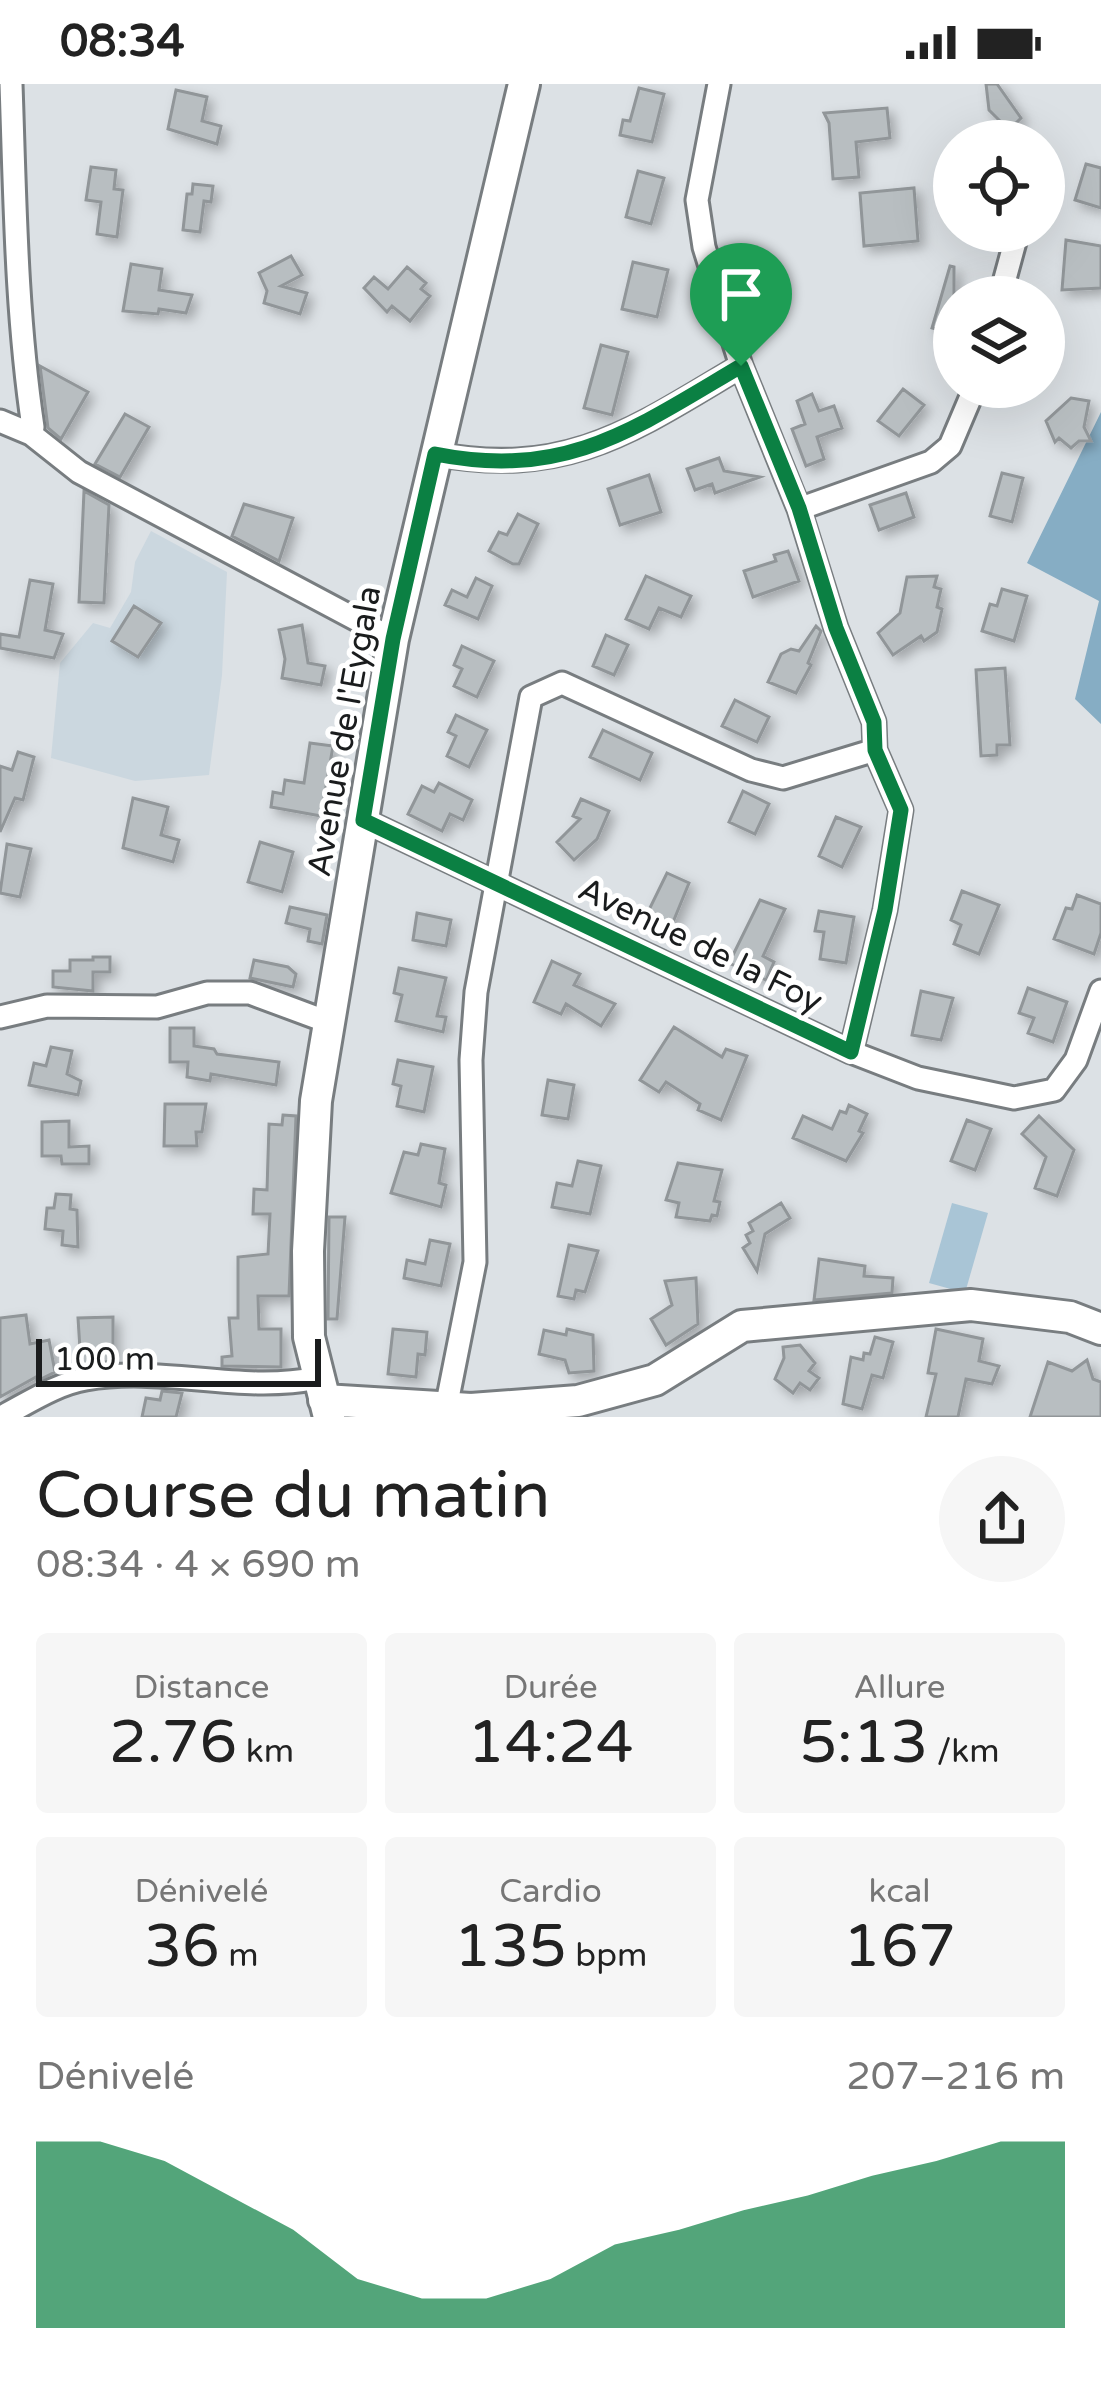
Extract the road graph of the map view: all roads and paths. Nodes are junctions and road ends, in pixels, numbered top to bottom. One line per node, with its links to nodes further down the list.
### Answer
1 (11, 84): 7 (street)
2 (524, 84): 8 (street, Avenue de l'Eygala)
3 (718, 84): 4 (street)
4 (741, 366): 8 (street); 9 (street)
5 (966, 408): 9 (street)
6 (0, 421): 7 (street)
7 (31, 434): 10 (street)
8 (435, 454): 10 (street, Avenue de l'Eygala)
9 (799, 508): 11 (street)
10 (393, 639): 12 (street, Avenue de l'Eygala)
11 (875, 750): 13 (street); 17 (street)
12 (363, 820): 13 (street, Avenue de la Foy); 16 (street, Avenue de l'Eygala)
13 (494, 882): 17 (street, Avenue de la Foy); 20 (street)
14 (1101, 991): 17 (street, Avenue de la Foy)
15 (0, 1017): 16 (street)
16 (328, 1022): 19 (street, Avenue de l'Eygala)
17 (851, 1052)
18 (1101, 1329): 20 (street)
19 (323, 1398): 20 (street); 21 (street)
20 (446, 1408)
21 (2, 1417)

